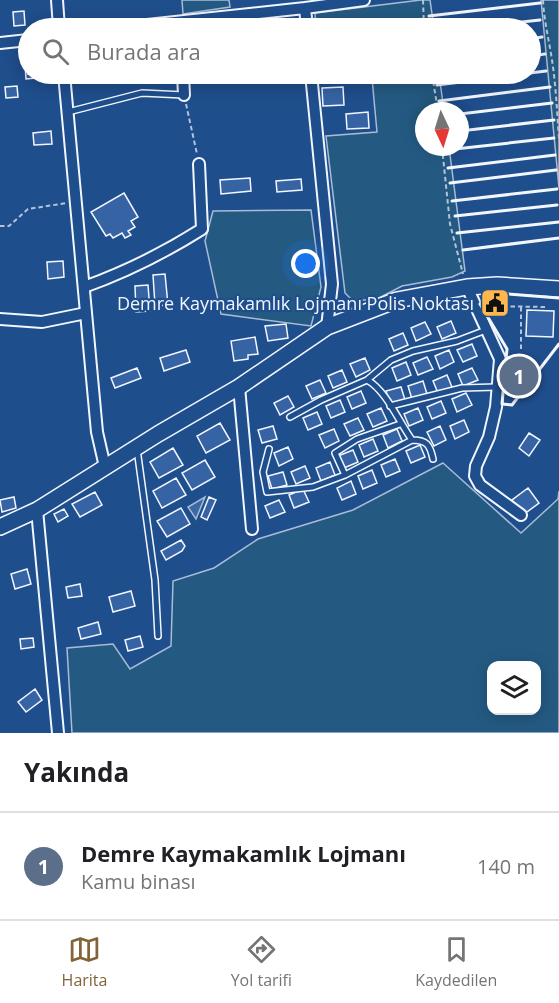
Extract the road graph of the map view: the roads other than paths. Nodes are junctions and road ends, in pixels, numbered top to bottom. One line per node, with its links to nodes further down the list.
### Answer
1 (57, 0): 4 (street)
2 (364, 0): 3 (street)
3 (305, 8): 5 (street); 6 (street)
4 (58, 18)
5 (231, 18)
6 (306, 18)
7 (18, 41): 8 (street)
8 (0, 43)
9 (65, 84): 13 (street)
10 (183, 84): 12 (street)
11 (312, 84): 20 (street)
12 (184, 95): 13 (lane)
13 (68, 112): 15 (street)
14 (199, 164): 15 (street)
15 (84, 287): 18 (street)
16 (466, 287): 17 (street); 20 (street); 21 (street)
17 (559, 289)
18 (86, 312): 19 (street); 32 (street)
19 (0, 320)
20 (327, 327): 23 (street)
21 (486, 330): 22 (lane); 24 (street)
22 (367, 380): 25 (lane); 26 (lane)
23 (239, 387): 29 (street); 37 (street)
24 (497, 387): 25 (lane); 35 (street)
25 (390, 406): 27 (lane)
26 (290, 417)
27 (400, 424): 28 (lane); 33 (lane)
28 (412, 440): 31 (lane); 33 (lane)
29 (137, 447): 32 (street); 38 (lane)
30 (269, 449): 33 (lane)
31 (433, 459)
32 (105, 467): 34 (street)
33 (345, 475)
34 (37, 510): 36 (street); 39 (street)
35 (520, 514)
36 (0, 527)
37 (252, 529)
38 (158, 636)
39 (58, 733)

